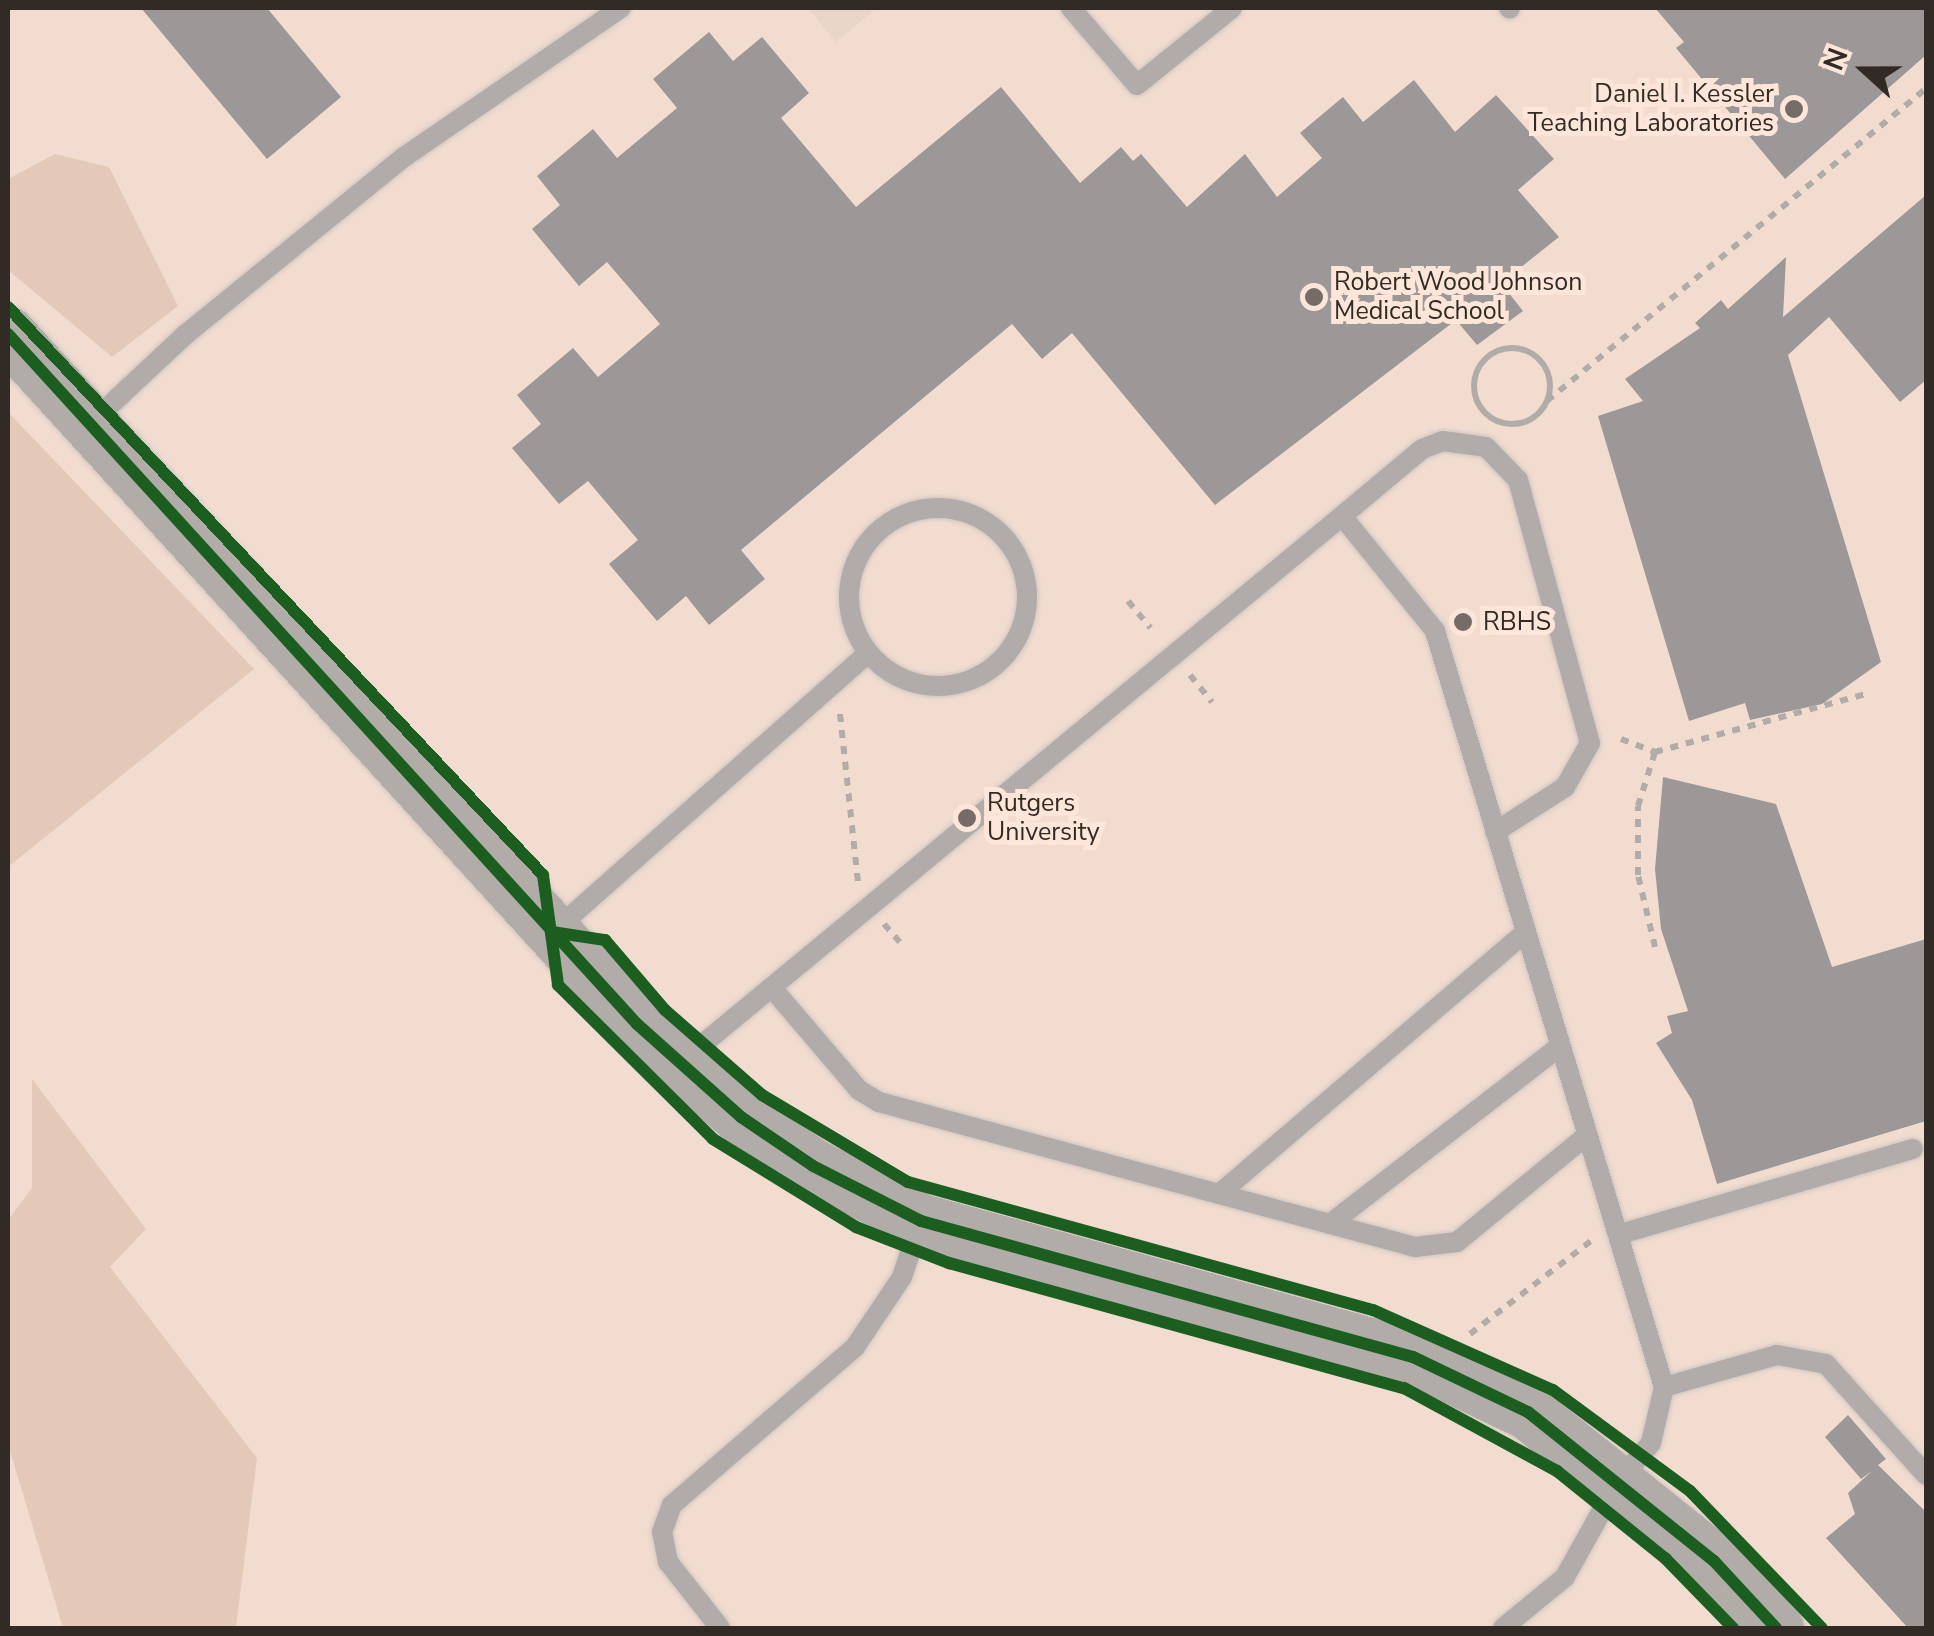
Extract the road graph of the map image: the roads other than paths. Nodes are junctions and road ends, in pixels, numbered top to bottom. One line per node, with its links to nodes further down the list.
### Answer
1 (621, 8): 5 (lane)
2 (1071, 8): 3 (lane)
3 (1232, 8)
4 (8, 334): 5 (street)
5 (93, 421): 9 (street)
6 (1342, 516): 8 (lane); 8 (lane); 11 (lane)
7 (868, 653): 7 (lane); 9 (lane)
8 (1495, 832): 10 (lane)
9 (552, 932): 13 (street)
10 (1525, 933): 12 (lane); 16 (lane)
11 (772, 988): 13 (lane); 16 (lane)
12 (1558, 1047): 14 (lane); 18 (lane)
13 (680, 1064): 17 (street)
14 (1585, 1138): 18 (lane); 19 (lane)
15 (1913, 1149): 19 (lane)
16 (1219, 1194): 18 (lane)
17 (920, 1221): 22 (street); 23 (lane)
18 (1330, 1224)
19 (1620, 1234): 20 (lane)
20 (1664, 1388): 21 (lane); 22 (lane)
21 (1926, 1475)
22 (1618, 1482): 24 (lane); 25 (street)
23 (720, 1628)
24 (1504, 1628)
25 (1776, 1628)

